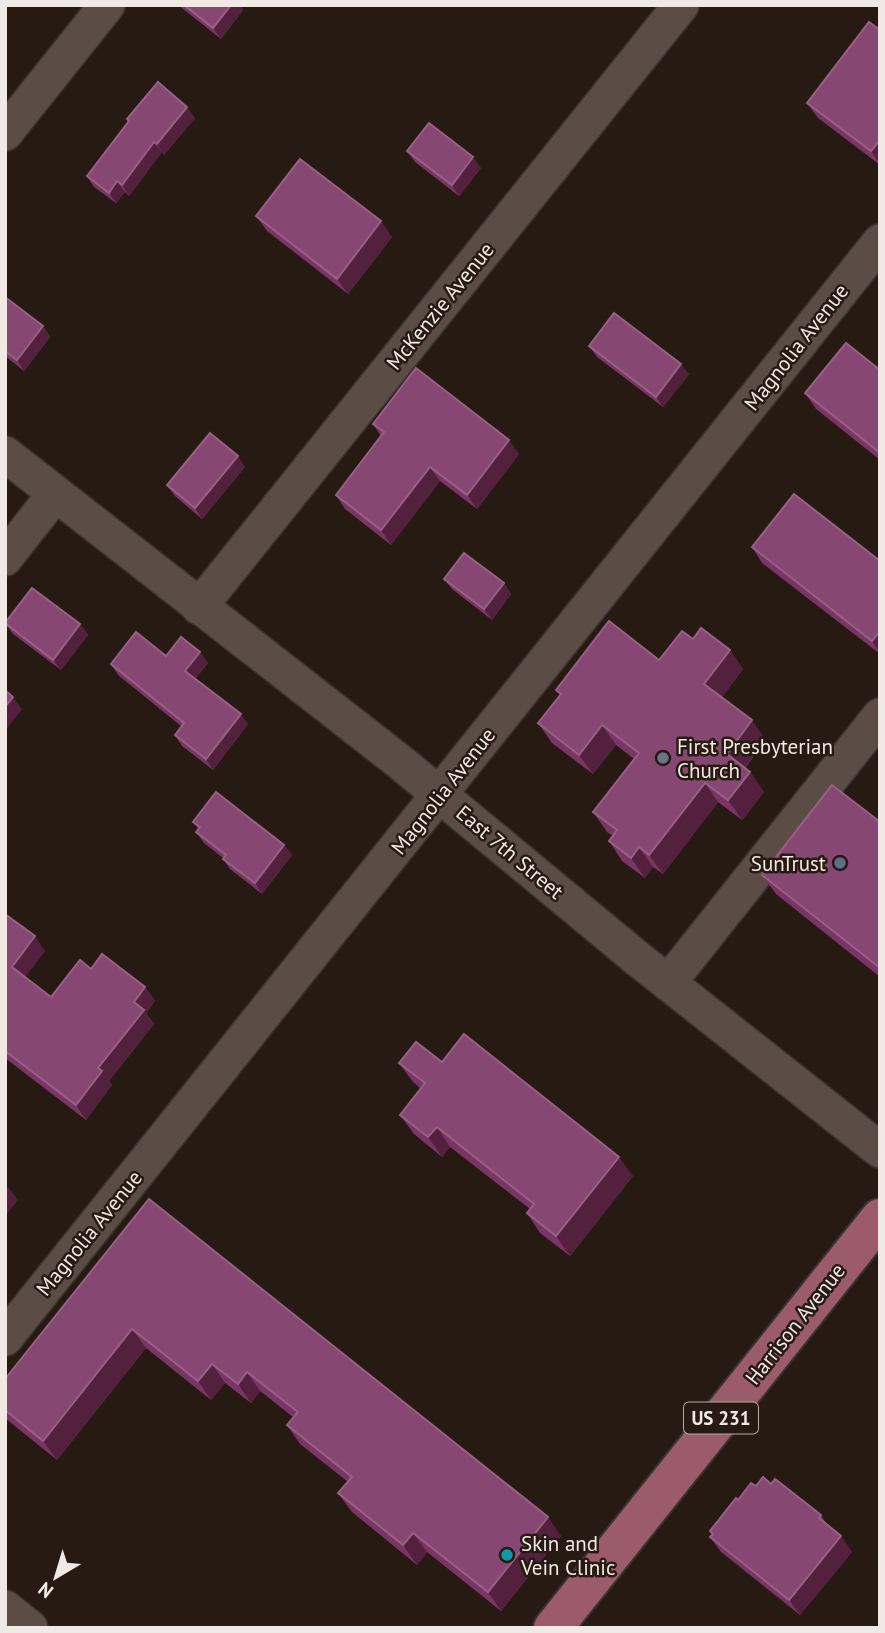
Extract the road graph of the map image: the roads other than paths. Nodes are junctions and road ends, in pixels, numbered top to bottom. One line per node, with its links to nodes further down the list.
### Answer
1 (107, 5): 3 (street)
2 (681, 5): 8 (street, McKenzie Avenue)
3 (5, 132)
4 (880, 242): 10 (street, Magnolia Avenue)
5 (5, 454): 6 (street, East 7th Street)
6 (55, 494): 7 (street); 8 (street, East 7th Street)
7 (5, 558)
8 (199, 607): 10 (street, East 7th Street)
9 (880, 716): 11 (street)
10 (440, 795): 11 (street, East 7th Street); 14 (street, Magnolia Avenue)
11 (668, 982): 12 (street, East 7th Street)
12 (880, 1150)
13 (880, 1218): 17 (main road, Harrison Avenue / US 231)
14 (5, 1338)
15 (5, 1608): 16 (street)
16 (30, 1628)
17 (553, 1628)

